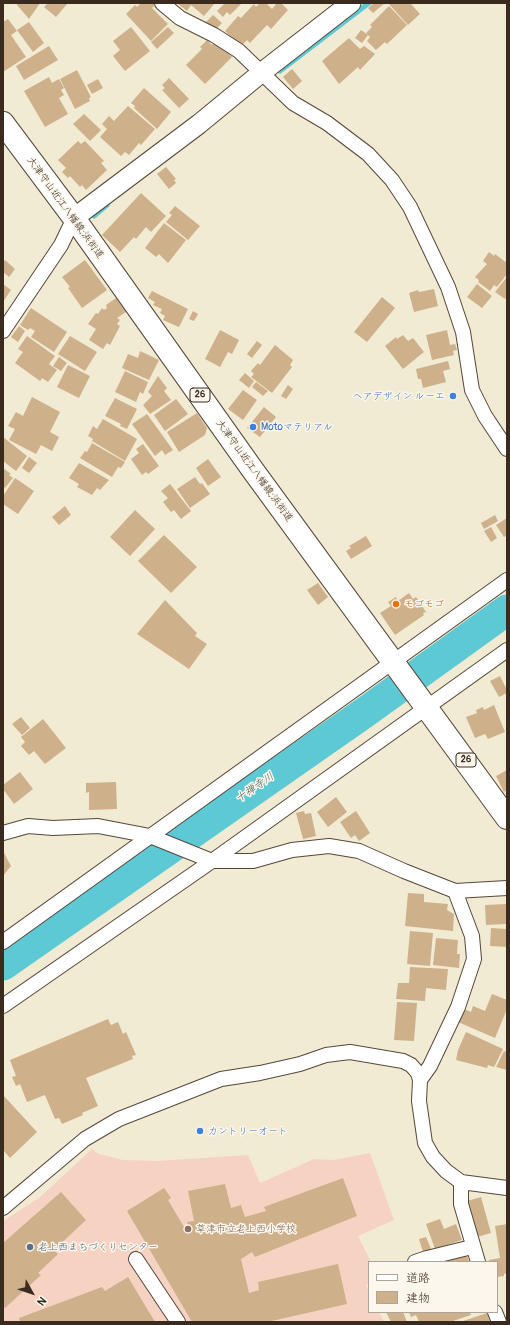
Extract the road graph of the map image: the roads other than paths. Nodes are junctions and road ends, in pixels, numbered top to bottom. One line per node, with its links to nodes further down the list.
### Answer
1 (162, 3): 3 (street)
2 (351, 3): 3 (street)
3 (261, 73): 5 (street); 7 (street)
4 (3, 123): 5 (main road, 大津守山近江八幡線;浜街道 / 26)
5 (74, 218): 6 (street); 10 (main road, 大津守山近江八幡線;浜街道 / 26)
6 (3, 331)
7 (507, 449)
8 (507, 580): 10 (street)
9 (507, 650): 11 (street)
10 (395, 665): 11 (main road, 大津守山近江八幡線;浜街道 / 26); 14 (street)
11 (426, 705): 12 (main road, 大津守山近江八幡線;浜街道 / 26); 15 (street)
12 (507, 818)
13 (3, 833): 14 (street)
14 (154, 838): 15 (street); 18 (street)
15 (209, 859): 17 (street); 19 (street)
16 (507, 888): 17 (street)
17 (456, 891): 20 (street)
18 (3, 942)
19 (3, 1006)
20 (420, 1080): 21 (street); 23 (street)
21 (461, 1182): 22 (street); 24 (street)
22 (507, 1188)
23 (3, 1208)
24 (472, 1247): 26 (street); 27 (street)
25 (136, 1259): 28 (street)
26 (418, 1261)
27 (478, 1261)
28 (178, 1322)

